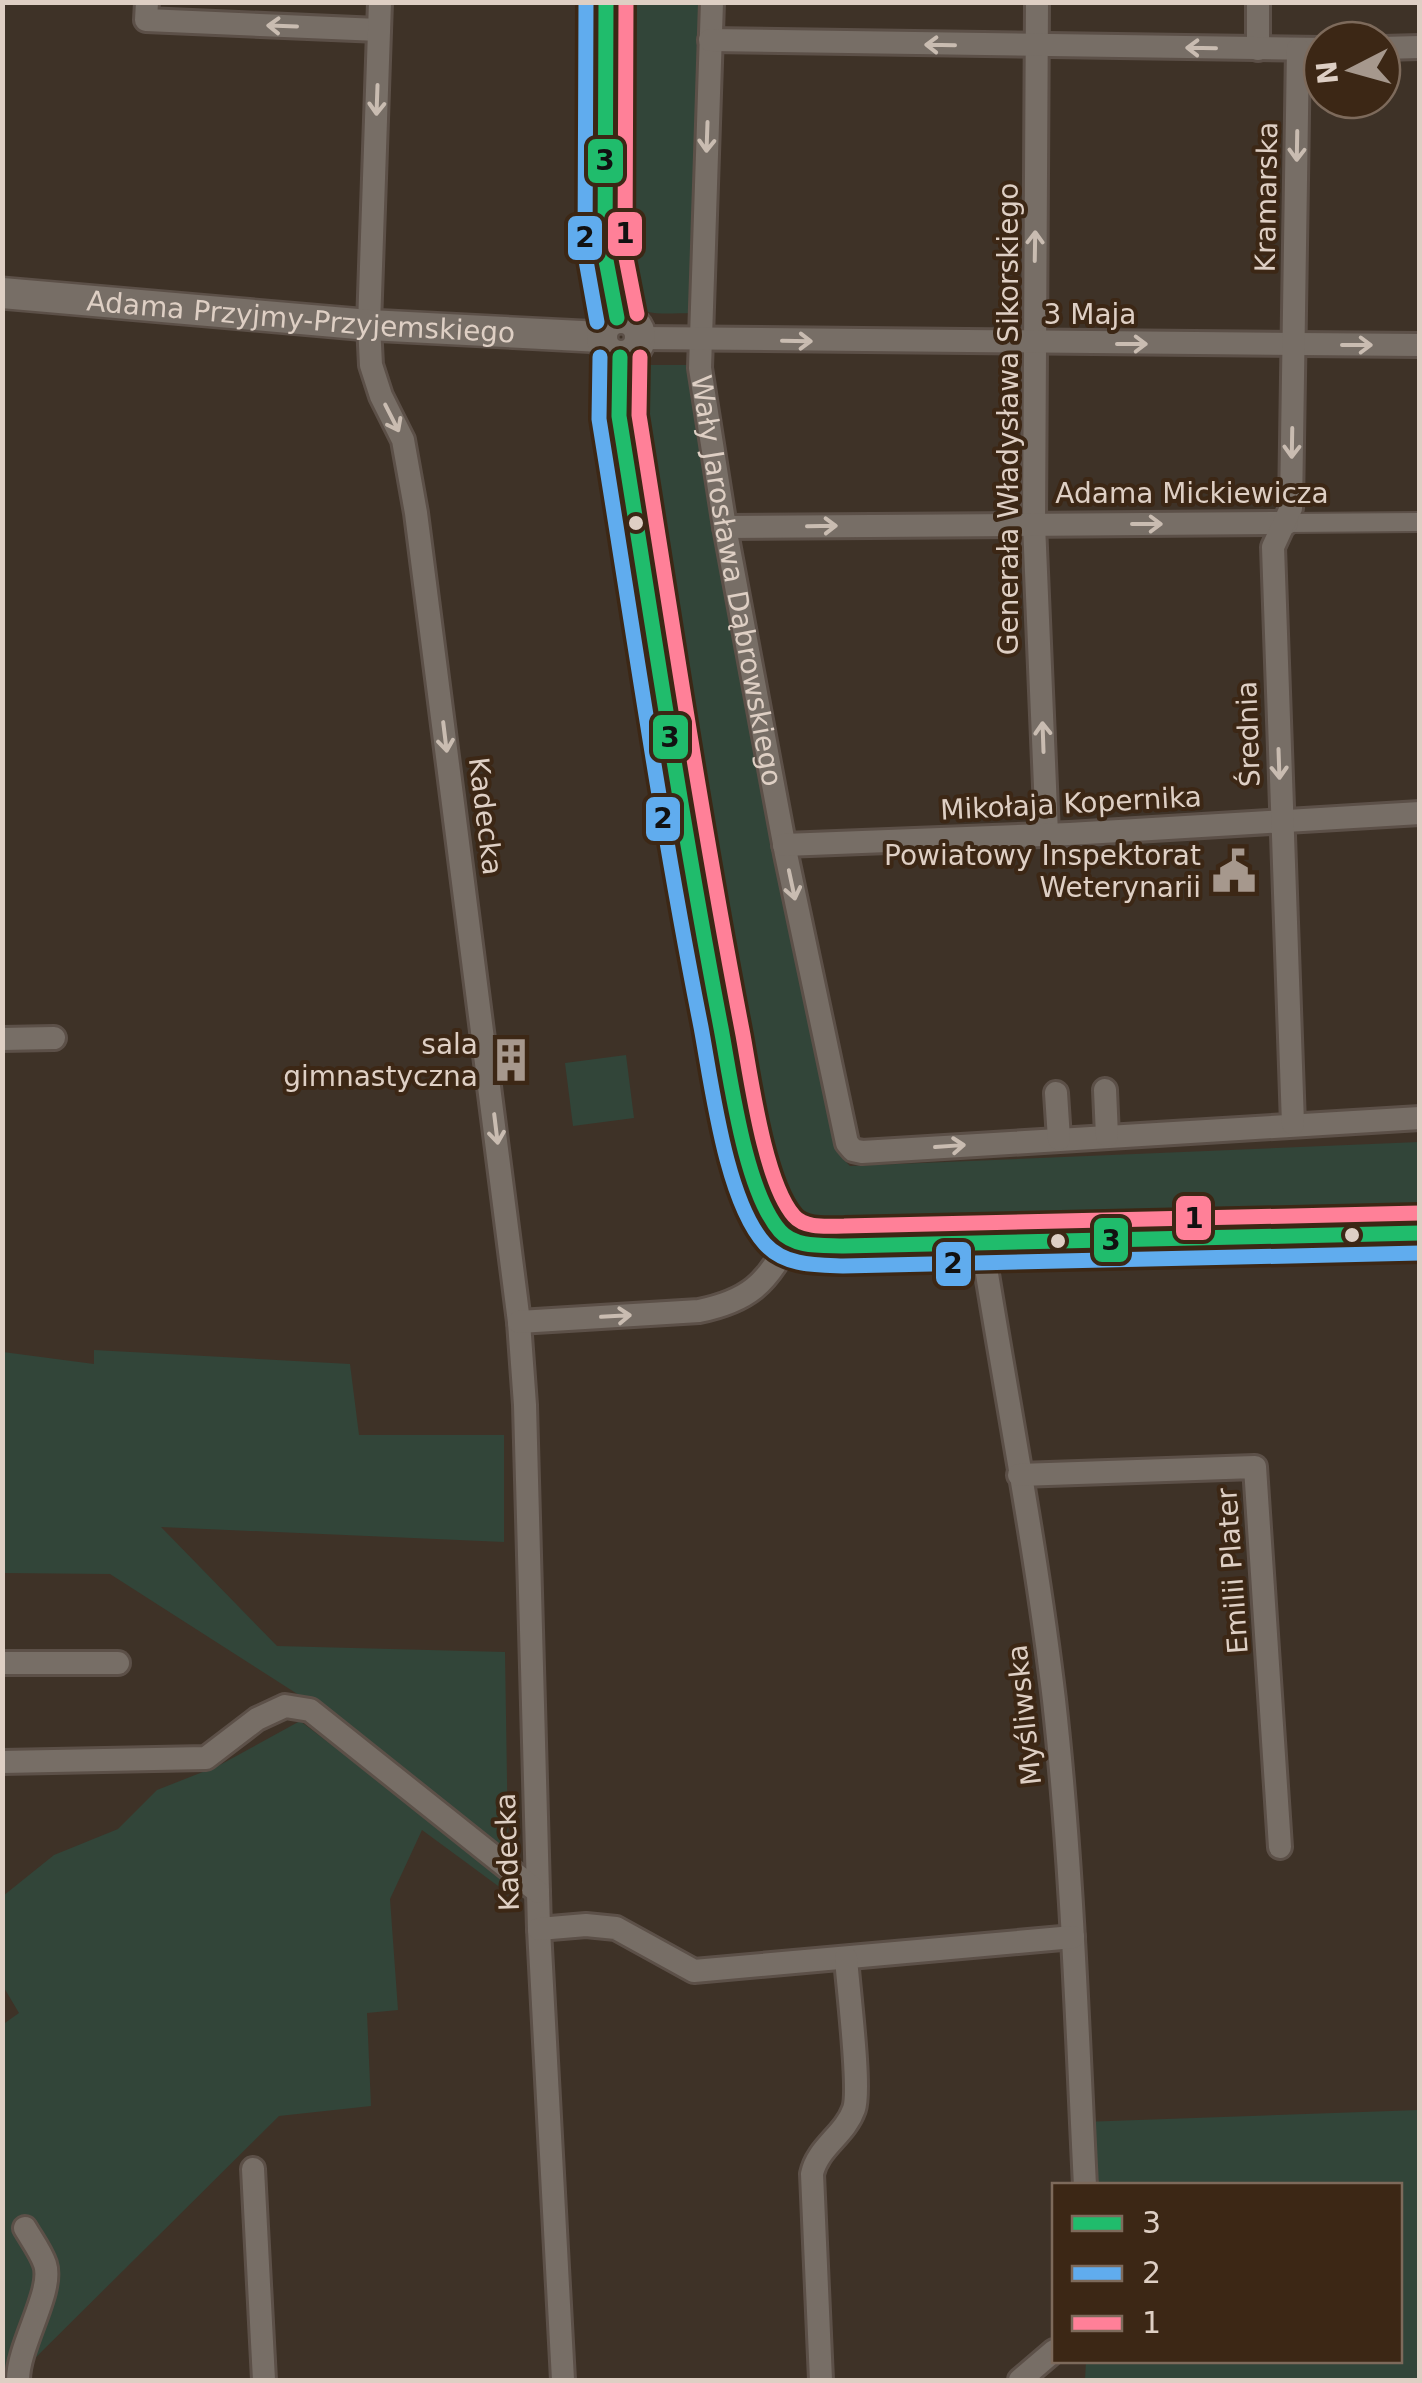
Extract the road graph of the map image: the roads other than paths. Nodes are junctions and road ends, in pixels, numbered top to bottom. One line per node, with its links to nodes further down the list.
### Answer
1 (147, 2): 7 (street, one-way to 1)
2 (380, 2): 7 (street, Kadecka)
3 (606, 2): 15 (street)
4 (712, 2): 8 (street, Wały Jarosława Dąbrowskiego)
5 (1038, 2): 9 (street, Generała Władysława Sikorskiego)
6 (1258, 2): 10 (street)
7 (380, 30): 14 (street, Kadecka, one-way to 14)
8 (710, 40): 9 (street, one-way to 8); 16 (street, Wały Jarosława Dąbrowskiego, one-way to 16)
9 (1037, 46): 10 (street, one-way to 9); 17 (street, Generała Władysława Sikorskiego, one-way to 9)
10 (1258, 49): 11 (street)
11 (1298, 49): 12 (street); 18 (street, Kramarska, one-way to 18)
12 (1302, 49)
13 (2, 293): 14 (street, Adama Przyjmy-Przyjemskiego)
14 (369, 324): 15 (street, Adama Przyjmy-Przyjemskiego); 39 (street, Kadecka, one-way to 39)
15 (619, 338): 16 (street, 3 Maja); 37 (street)
16 (700, 340): 17 (street, 3 Maja, one-way to 17); 23 (street, Wały Jarosława Dąbrowskiego)
17 (1034, 344): 18 (street, 3 Maja, one-way to 18); 22 (street, Generała Władysława Sikorskiego)
18 (1294, 345): 19 (street, 3 Maja, one-way to 19); 21 (street, Średnia, one-way to 21)
19 (1420, 345)
20 (1420, 522): 21 (street, Adama Mickiewicza)
21 (1286, 523): 22 (street, Adama Mickiewicza, one-way to 21); 25 (street, Średnia, one-way to 25)
22 (1034, 524): 23 (street, Adama Mickiewicza, one-way to 22); 26 (street, Generała Władysława Sikorskiego, one-way to 22)
23 (724, 527): 27 (street, Wały Jarosława Dąbrowskiego)
24 (1420, 813): 25 (street, Mikołaja Kopernika)
25 (1281, 822): 26 (street, Mikołaja Kopernika); 33 (street, Średnia)
26 (1047, 834): 27 (street, Mikołaja Kopernika)
27 (784, 845): 35 (street, Wały Jarosława Dąbrowskiego, one-way to 35)
28 (54, 1038): 29 (street)
29 (2, 1039)
30 (1104, 1090): 34 (street)
31 (1056, 1093): 35 (street)
32 (1420, 1118): 33 (street)
33 (1294, 1124): 34 (street)
34 (1097, 1137): 35 (street)
35 (1059, 1139)
36 (1420, 1233): 38 (street)
37 (790, 1239): 38 (street); 39 (street, one-way to 37)
38 (982, 1243): 40 (street, Myśliwska)
39 (519, 1322): 45 (street, Kadecka)
40 (1020, 1475): 44 (street, Emilii Plater); 47 (street, Myśliwska)
41 (2, 1663): 42 (street)
42 (118, 1663)
43 (2, 1762): 45 (street)
44 (1280, 1847)
45 (538, 1892): 46 (street, Kadecka)
46 (539, 1930): 48 (street); 55 (street, Kadecka)
47 (1073, 1937): 48 (street); 50 (street, Myśliwska)
48 (846, 1958): 56 (street)
49 (253, 2169): 54 (street)
50 (1085, 2183)
51 (25, 2228): 53 (street)
52 (1052, 2353): 57 (street)
53 (18, 2380)
54 (264, 2380)
55 (563, 2380)
56 (821, 2380)
57 (1020, 2380)

